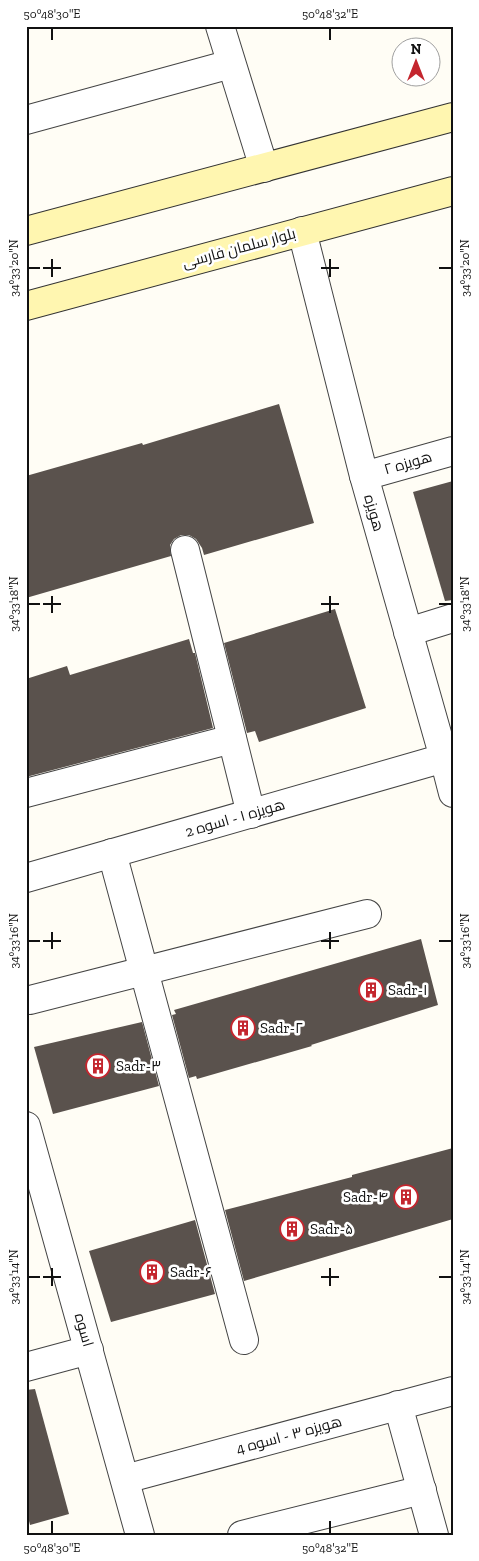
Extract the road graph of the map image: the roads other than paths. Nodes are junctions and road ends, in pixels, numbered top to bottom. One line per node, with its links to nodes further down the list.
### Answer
1 (220, 26): 2 (street)
2 (231, 64): 4 (street); 5 (street)
3 (453, 117): 5 (main road)
4 (26, 120)
5 (264, 168): 7 (main road)
6 (453, 191): 8 (main road, بلوار سلمان فارسی)
7 (26, 231)
8 (302, 231): 9 (main road, بلوار سلمان فارسی); 11 (street, هویزه)
9 (26, 306)
10 (453, 451): 11 (street, هویزه ۲)
11 (364, 476): 14 (street, هویزه)
12 (185, 550): 15 (street)
13 (453, 618): 14 (street)
14 (408, 632): 16 (street, هویزه)
15 (232, 739): 17 (street); 19 (street)
16 (444, 758): 18 (street, هویزه); 19 (street, هویزه ۱ - اسوه 2)
17 (26, 793)
18 (453, 793)
19 (250, 814): 20 (street, هویزه ۱ - اسوه 2)
20 (112, 853): 21 (street, هویزه ۱ - اسوه 2); 23 (street)
21 (26, 878)
22 (367, 914): 23 (street)
23 (144, 971): 24 (street); 26 (street)
24 (30, 1000)
25 (26, 1126): 27 (street, اسوه)
26 (244, 1340)
27 (89, 1350): 28 (street); 31 (street, اسوه)
28 (26, 1367)
29 (453, 1391): 30 (street, هویزه ۳ - اسوه 4)
30 (398, 1405): 31 (street, هویزه ۳ - اسوه 4); 32 (street)
31 (125, 1478): 33 (street, اسوه)
32 (422, 1490): 34 (street); 35 (street)
33 (140, 1535)
34 (242, 1535)
35 (434, 1535)

